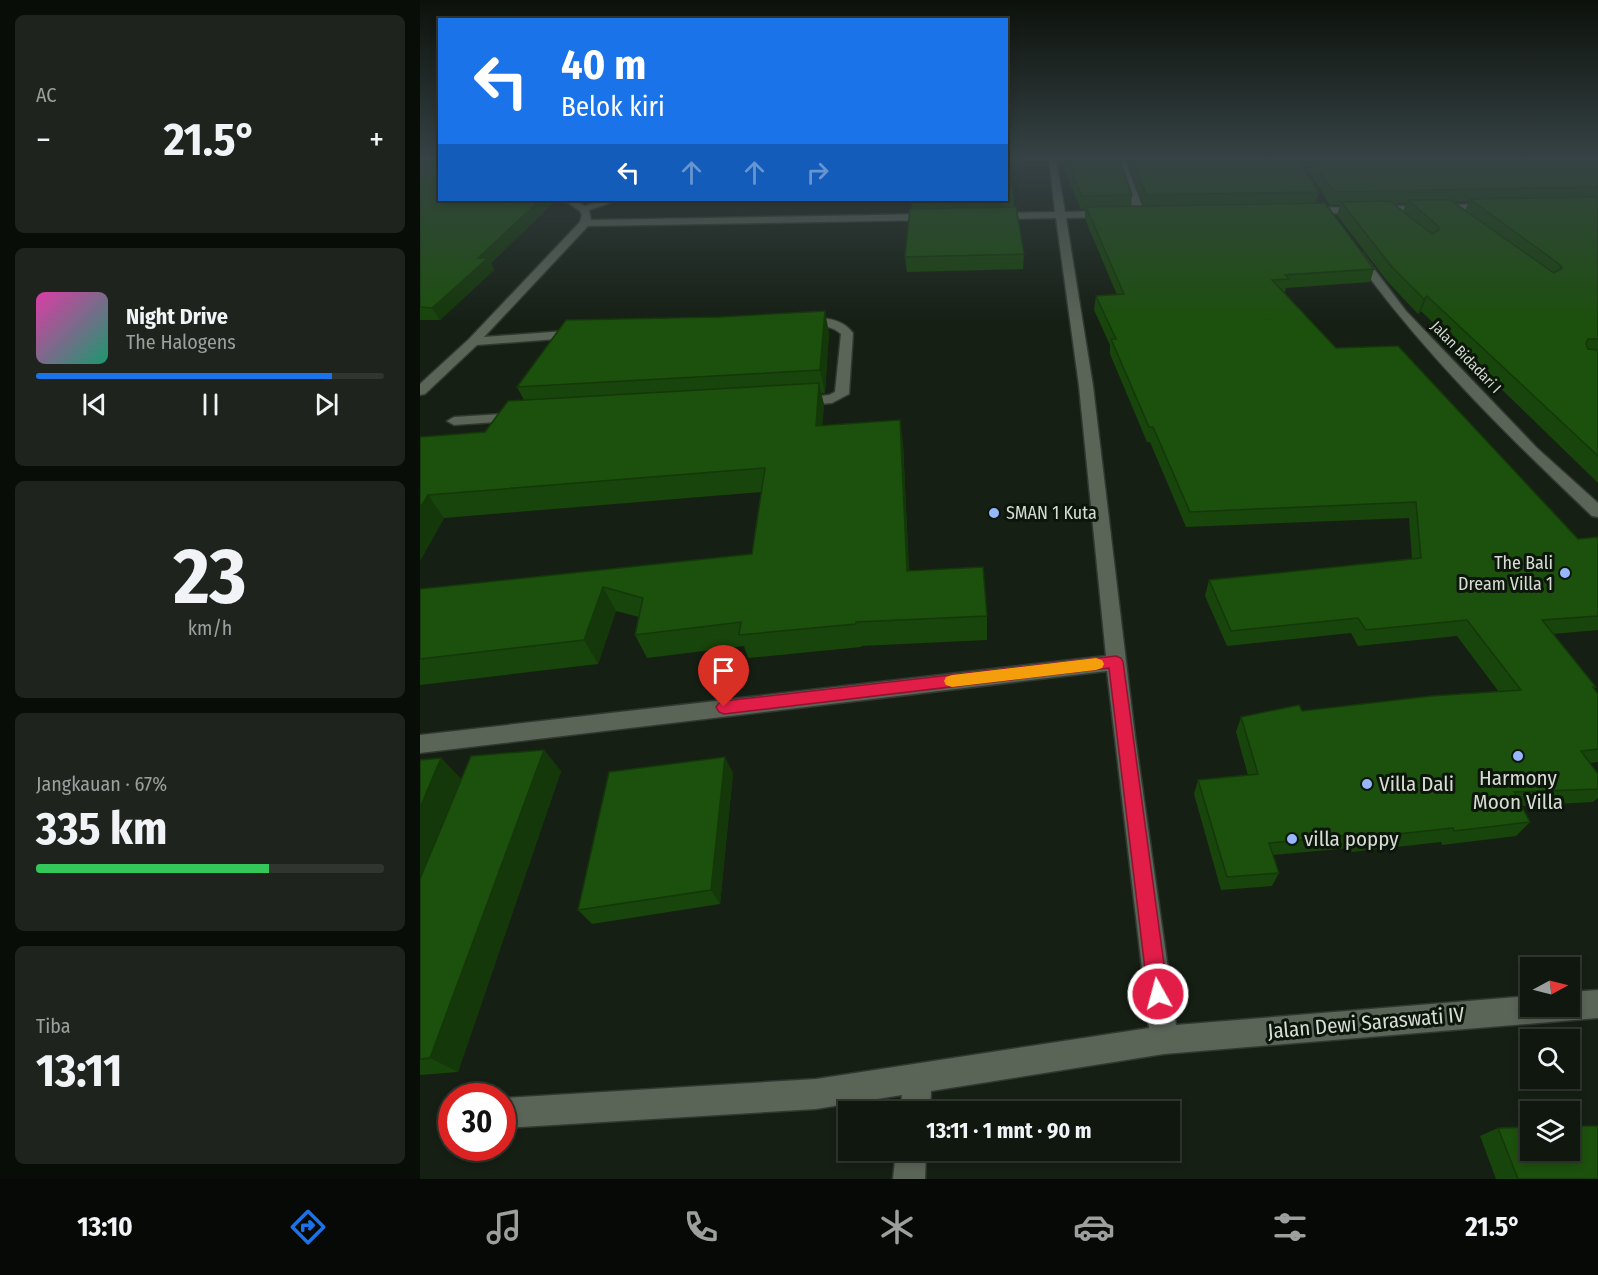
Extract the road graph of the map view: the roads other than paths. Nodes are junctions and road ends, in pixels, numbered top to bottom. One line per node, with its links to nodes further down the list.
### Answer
1 (586, 213): 13 (street)
2 (1393, 213): 12 (street)
3 (1456, 213): 11 (street)
4 (1117, 214): 8 (street)
5 (1129, 214): 6 (street)
6 (1140, 214): 7 (street)
7 (1152, 214)
8 (1059, 215): 9 (street); 23 (street)
9 (988, 216)
10 (940, 217): 13 (street)
11 (1466, 220)
12 (1404, 223)
13 (585, 224): 17 (street)
14 (1353, 248): 22 (street, Jalan Bidadari I)
15 (794, 322): 19 (street)
16 (589, 333): 17 (street)
17 (473, 342): 18 (street)
18 (420, 390)
19 (785, 403)
20 (537, 416): 21 (street)
21 (454, 421)
22 (1598, 512)
23 (1116, 662): 24 (street); 28 (street)
24 (420, 744)
25 (1598, 1004): 26 (street, Jalan Dewi Saraswati IV)
26 (1580, 1005)
27 (1520, 1010): 28 (street, Jalan Dewi Saraswati IV)
28 (1164, 1040): 29 (street, Jalan Dewi Saraswati IV)
29 (918, 1078): 30 (street); 31 (street, Jalan Dewi Saraswati IV)
30 (916, 1101)
31 (516, 1112)
32 (910, 1161): 33 (street)
33 (909, 1179)

